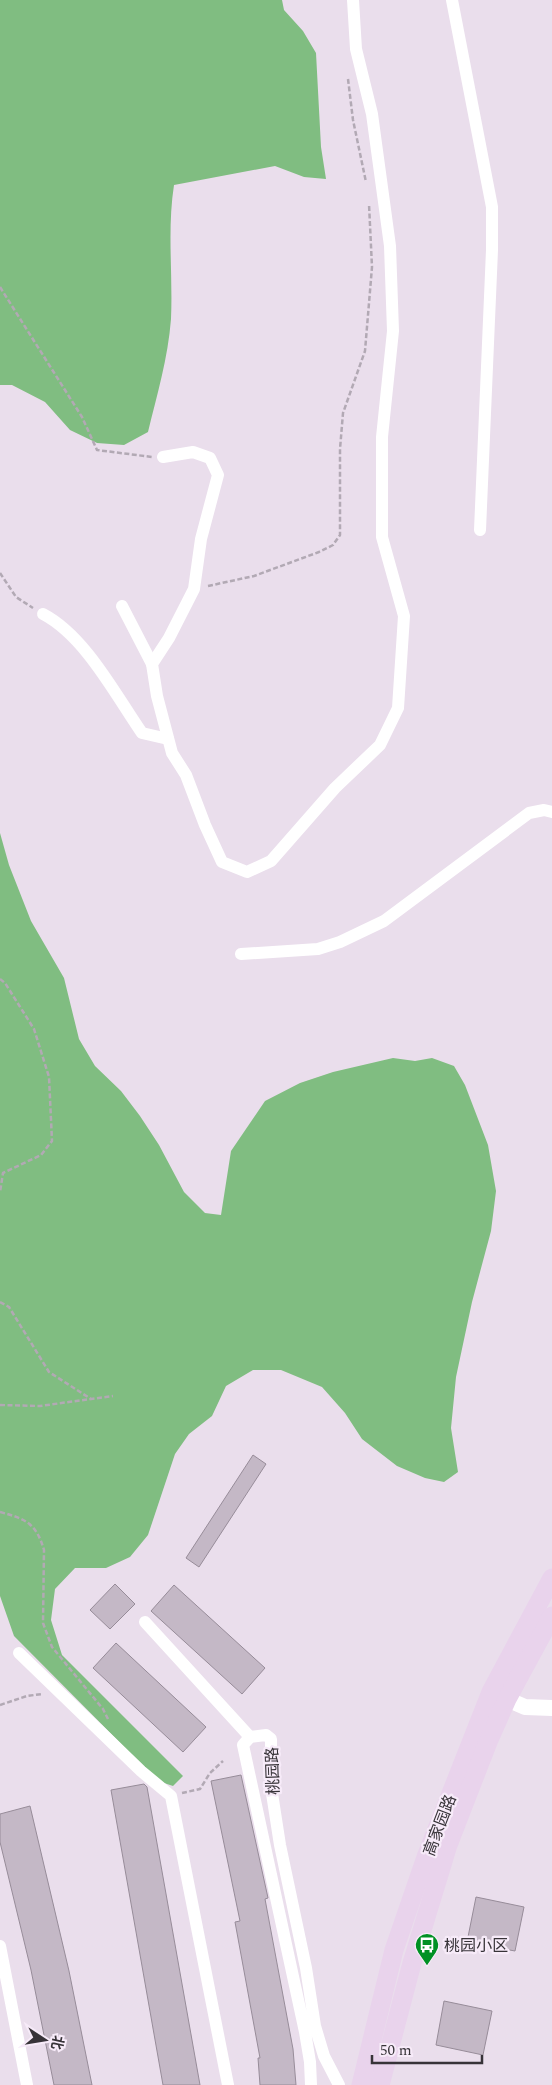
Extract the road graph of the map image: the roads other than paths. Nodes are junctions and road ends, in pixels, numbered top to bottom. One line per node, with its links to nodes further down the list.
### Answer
1 (353, 0): 8 (street)
2 (452, 0): 4 (street)
3 (163, 457): 7 (street)
4 (480, 530)
5 (122, 606): 7 (street)
6 (43, 614): 8 (street)
7 (152, 664): 8 (street)
8 (168, 739)
9 (552, 812): 10 (street)
10 (241, 954)
11 (552, 1578): 15 (main road, 高家园路)
12 (552, 1616): 15 (main road, 高家园路)
13 (145, 1622): 17 (street)
14 (19, 1653): 21 (street)
15 (499, 1696): 16 (street); 24 (main road, 高家园路); 25 (main road, 高家园路)
16 (552, 1708)
17 (250, 1737): 22 (street, 桃园路); 23 (street, 桃园路)
18 (0, 1946): 19 (street)
19 (5, 1994): 20 (street)
20 (27, 2085)
21 (228, 2085)
22 (311, 2085)
23 (339, 2085)
24 (361, 2085)
25 (380, 2085)

